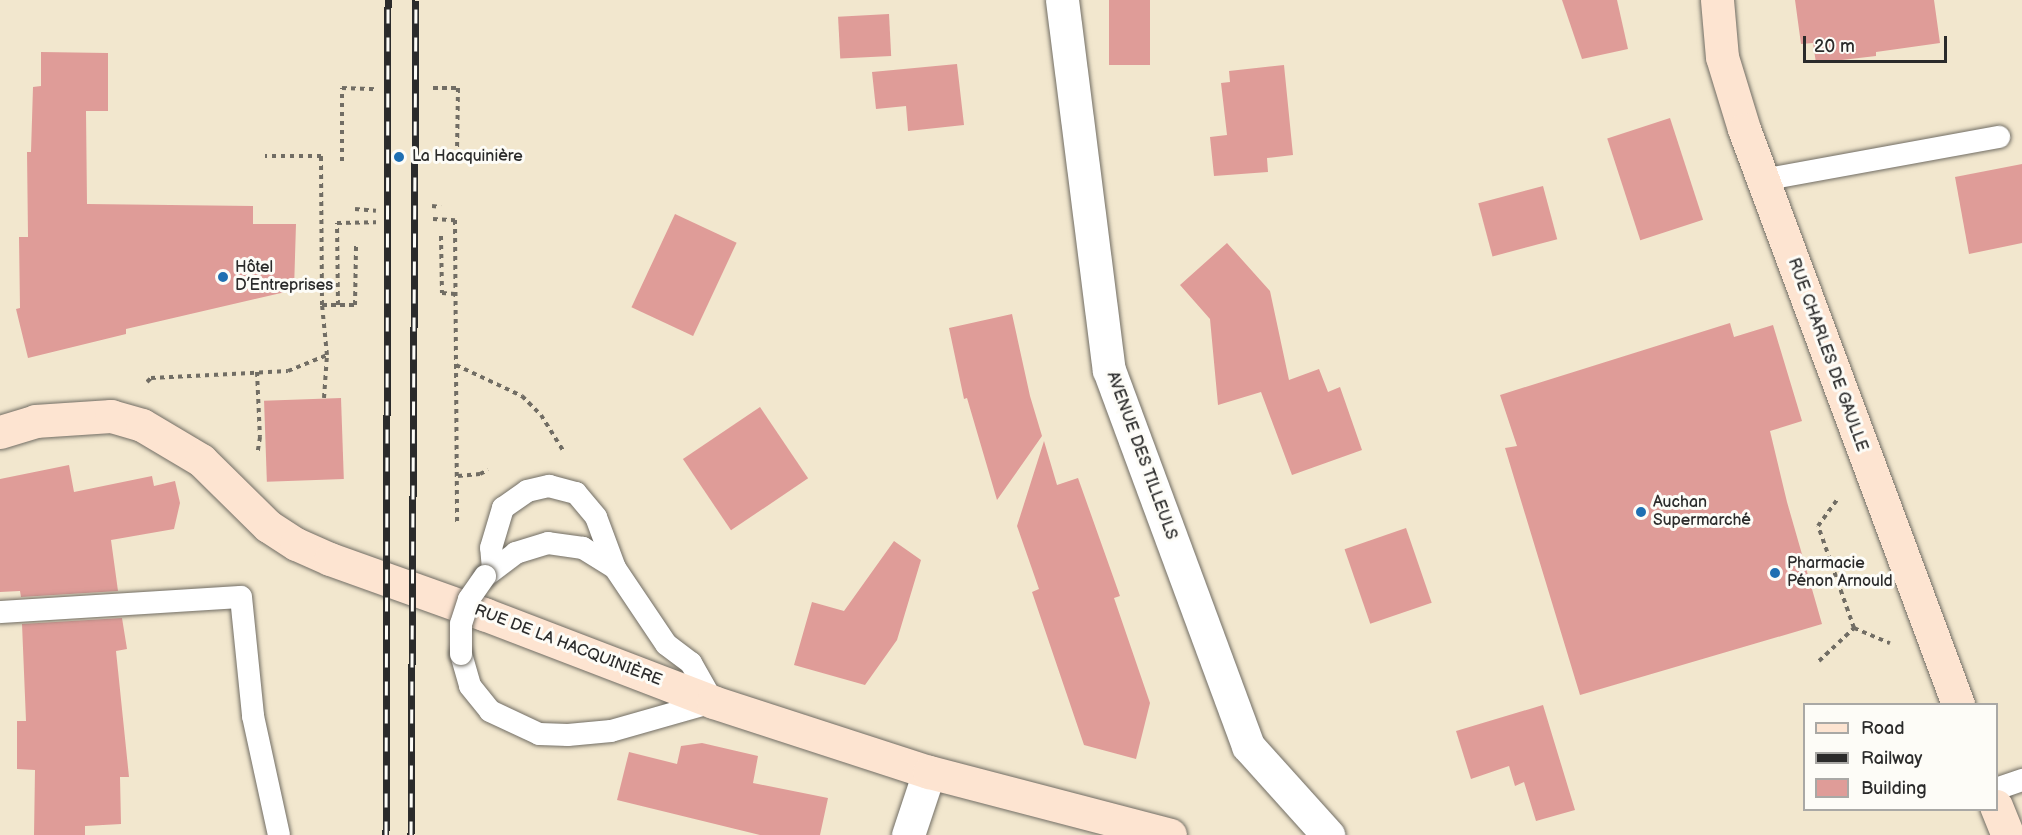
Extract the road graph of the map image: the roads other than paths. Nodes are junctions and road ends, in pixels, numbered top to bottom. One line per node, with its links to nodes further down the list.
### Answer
1 (1062, 0): 18 (street, AVENUE DES TILLEULS)
2 (1717, 0): 4 (street, RUE CHARLES DE GAULLE)
3 (1999, 137): 4 (lane)
4 (1762, 180): 10 (street, RUE CHARLES DE GAULLE)
5 (0, 432): 9 (street, RUE DE LA HACQUINIÈRE)
6 (615, 568): 7 (lane); 7 (lane); 9 (lane)
7 (489, 573): 9 (lane, bridge)
8 (0, 612): 15 (lane)
9 (713, 702): 11 (street, RUE DE LA HACQUINIÈRE)
10 (1957, 703)
11 (929, 772): 16 (street); 17 (street, RUE DE LA HACQUINIÈRE)
12 (2022, 780): 13 (lane)
13 (1998, 788)
14 (1998, 811): 19 (street)
15 (279, 835)
16 (908, 835)
17 (1170, 835)
18 (1328, 835)
19 (2008, 835)

